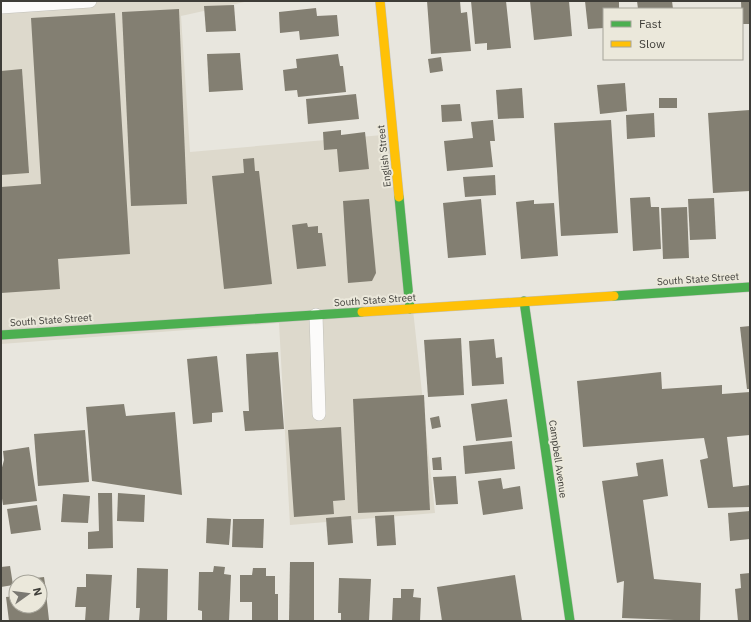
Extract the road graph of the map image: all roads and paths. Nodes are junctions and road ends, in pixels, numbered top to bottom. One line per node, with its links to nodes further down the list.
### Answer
1 (90, 1): 3 (lane)
2 (380, 1): 6 (street, English Street)
3 (1, 7)
4 (750, 287): 5 (street, South State Street)
5 (524, 301): 6 (street, South State Street); 10 (street, Campbell Avenue)
6 (410, 308): 7 (street, South State Street)
7 (316, 315): 8 (street, South State Street); 9 (lane)
8 (1, 335)
9 (319, 414)
10 (570, 621)

